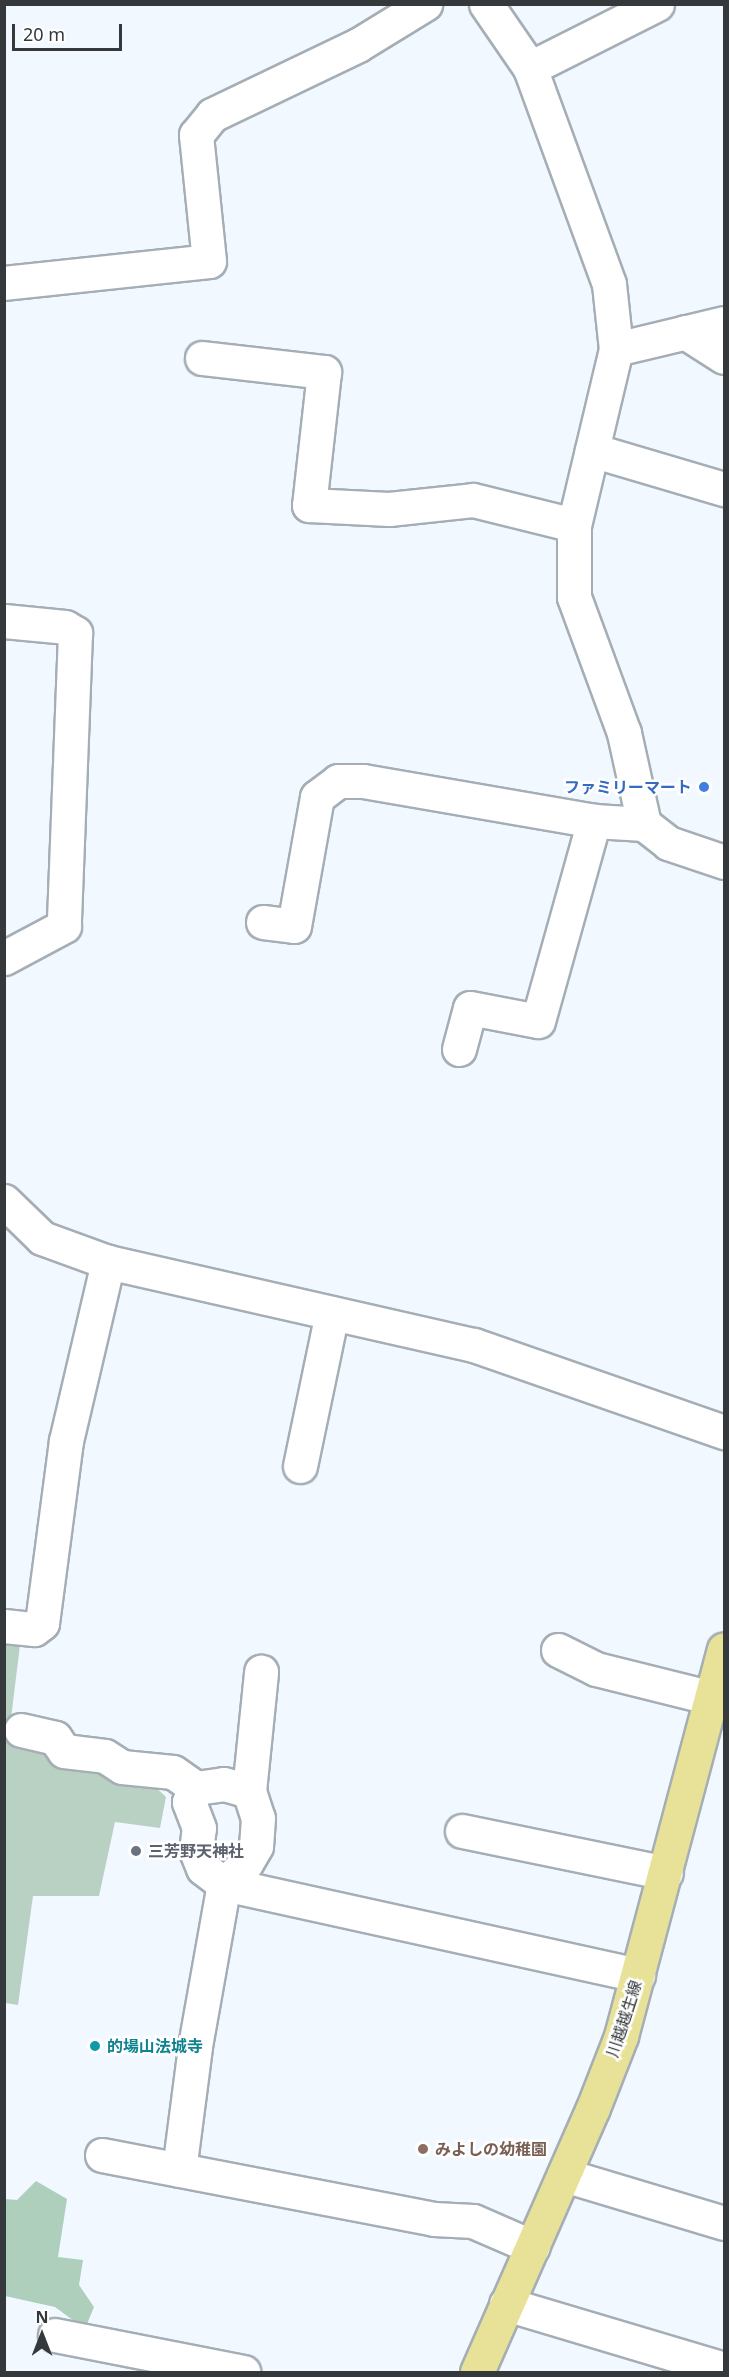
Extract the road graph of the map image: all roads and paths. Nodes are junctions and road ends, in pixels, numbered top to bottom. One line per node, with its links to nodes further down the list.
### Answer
1 (425, 4): 5 (street)
2 (486, 4): 4 (street)
3 (657, 4): 4 (street)
4 (530, 69): 8 (street)
5 (4, 282)
6 (724, 323): 7 (street)
7 (685, 332): 8 (street); 9 (street)
8 (616, 349): 11 (street)
9 (724, 357)
10 (202, 358): 13 (street)
11 (592, 450): 12 (street); 13 (street)
12 (724, 489)
13 (574, 525): 16 (street)
14 (4, 621): 19 (street)
15 (594, 821): 16 (street); 18 (street); 20 (street)
16 (644, 824): 17 (street)
17 (724, 862)
18 (262, 922)
19 (4, 958)
20 (459, 1049)
21 (4, 1200): 22 (street)
22 (108, 1262): 23 (street); 26 (street)
23 (332, 1313): 24 (street); 25 (street)
24 (724, 1432)
25 (300, 1466)
26 (4, 1626)
27 (558, 1650): 30 (street)
28 (724, 1650): 30 (main road, 川越越生線)
29 (261, 1672): 33 (street)
30 (712, 1698): 35 (main road, 川越越生線)
31 (21, 1730): 32 (street)
32 (196, 1788): 33 (street); 36 (street)
33 (249, 1791): 36 (street)
34 (462, 1831): 35 (street)
35 (666, 1873): 37 (main road, 川越越生線)
36 (224, 1884): 37 (street); 39 (street)
37 (638, 1975): 40 (main road, 川越越生線)
38 (102, 2155): 39 (street)
39 (179, 2170): 42 (street)
40 (564, 2175): 41 (street); 42 (main road, 川越越生線)
41 (724, 2223)
42 (533, 2247): 43 (main road, 川越越生線)
43 (506, 2304): 45 (street); 47 (main road, 川越越生線)
44 (56, 2335): 46 (street)
45 (724, 2369)
46 (243, 2373)
47 (477, 2373)

